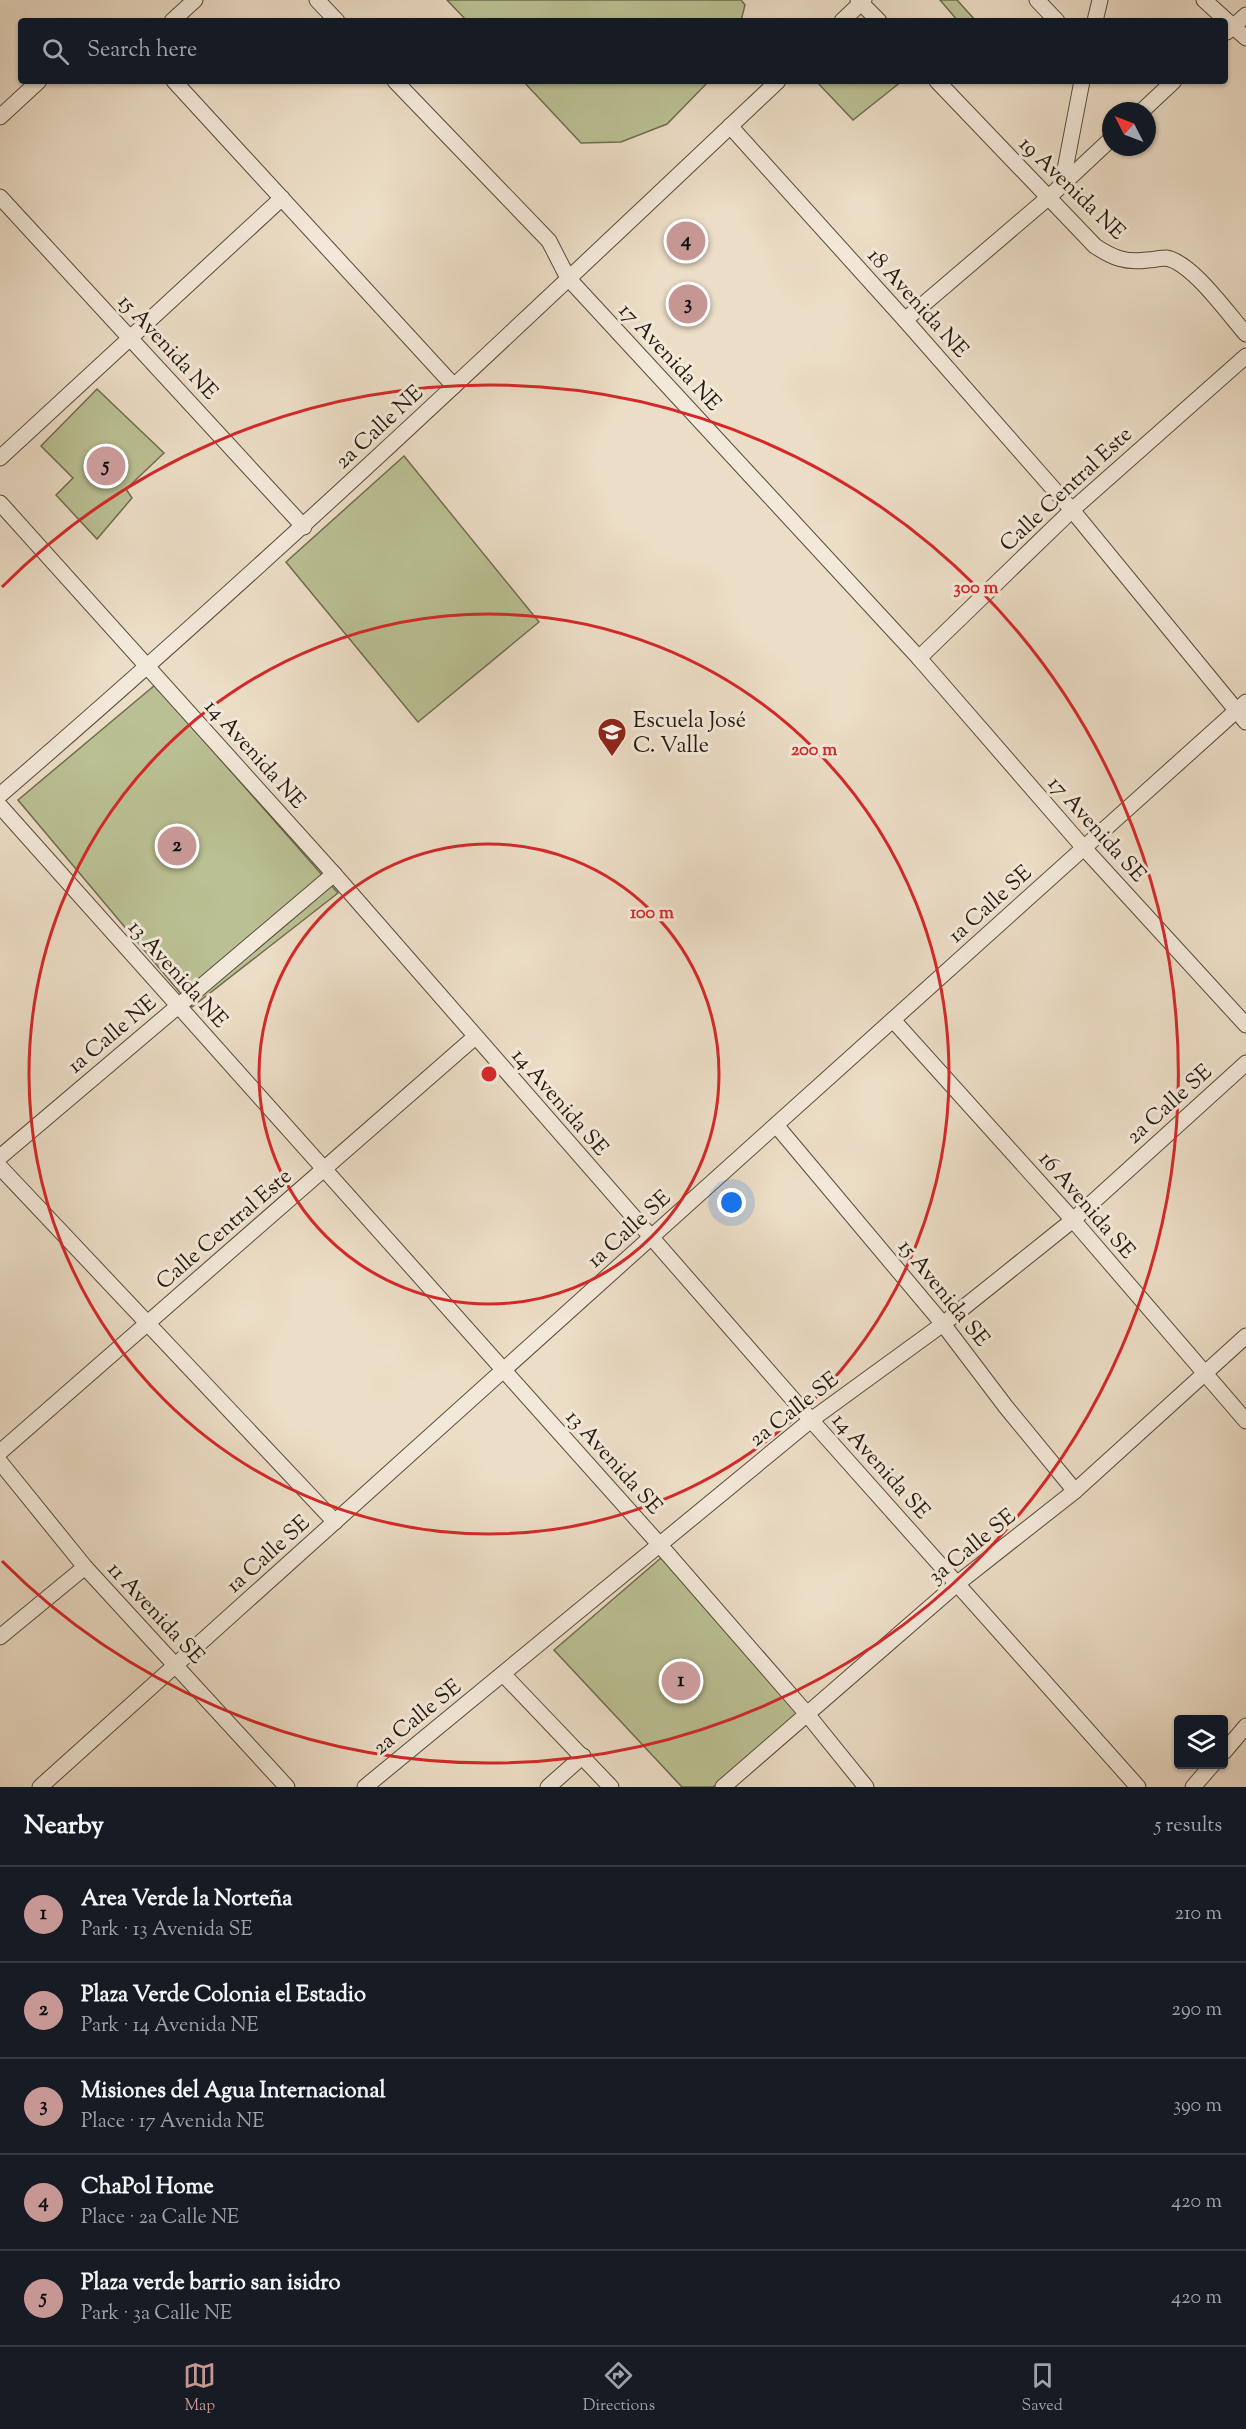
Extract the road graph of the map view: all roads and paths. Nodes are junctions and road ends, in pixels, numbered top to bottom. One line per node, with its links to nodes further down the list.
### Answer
1 (195, 0): 8 (street)
2 (317, 0): 9 (street)
3 (1036, 0): 12 (street)
4 (1100, 0): 13 (street)
5 (1204, 0): 14 (street)
6 (861, 1): 10 (street); 11 (street)
7 (1246, 15): 15 (street)
8 (175, 18)
9 (334, 18)
10 (845, 18)
11 (876, 18)
12 (1054, 18)
13 (1096, 18)
14 (1219, 18)
15 (1229, 30): 16 (street)
16 (1246, 38)
17 (36, 84): 25 (street)
18 (177, 84): 31 (street)
19 (398, 84): 32 (street, 17 Avenida NE)
20 (775, 84): 26 (street, 2a Calle NE)
21 (940, 84): 30 (street, 19 Avenida NE)
22 (1081, 84): 28 (street)
23 (1171, 84): 24 (street)
24 (1152, 102)
25 (0, 117)
26 (730, 126): 32 (street, 2a Calle NE); 33 (street, 18 Avenida NE)
27 (1102, 147): 28 (street)
28 (1062, 185): 30 (street)
29 (0, 197): 35 (street, 15 Avenida NE)
30 (1049, 197): 33 (street); 34 (street, 19 Avenida NE)
31 (282, 198): 35 (street); 37 (street)
32 (568, 278): 37 (street, 2a Calle NE); 42 (street, 17 Avenida NE)
33 (905, 320): 39 (street, 18 Avenida NE)
34 (1246, 334)
35 (131, 338): 38 (street); 41 (street, 15 Avenida NE)
36 (1246, 356): 39 (street, Calle Central Este)
37 (454, 386): 41 (street, 2a Calle NE)
38 (0, 459)
39 (1071, 510): 42 (street, Calle Central Este); 44 (street, 18 Avenida NE)
40 (3, 511): 43 (street, 14 Avenida NE)
41 (304, 527): 43 (street, 2a Calle NE)
42 (919, 658): 47 (street, 17 Avenida SE)
43 (149, 667): 45 (street, 2a Calle NE); 48 (street, 14 Avenida NE)
44 (1243, 712): 47 (street, 1a Calle SE)
45 (0, 795)
46 (0, 806): 49 (street, 13 Avenida NE)
47 (1084, 848): 50 (street, 1a Calle SE); 51 (street, 17 Avenida SE)
48 (333, 874): 49 (street, 1a Calle NE); 52 (street, 14 Avenida NE)
49 (178, 1006): 55 (street, 1a Calle NE); 57 (street, 13 Avenida NE)
50 (893, 1020): 54 (street, 1a Calle SE); 58 (street, 16 Avenida SE)
51 (1246, 1025)
52 (475, 1037): 57 (street, Calle Central Este); 59 (street, 14 Avenida SE)
53 (1246, 1063): 58 (street, 2a Calle SE)
54 (776, 1125): 59 (street, 1a Calle SE); 61 (street, 15 Avenida SE)
55 (0, 1157)
56 (0, 1167): 60 (street)
57 (324, 1169): 60 (street, Calle Central Este); 63 (street, 13 Avenida SE)
58 (1073, 1220): 61 (street, 2a Calle SE); 64 (street, 16 Avenida SE)
59 (651, 1237): 63 (street, 1a Calle SE); 65 (street, 14 Avenida SE)
60 (148, 1322): 67 (street, Calle Central Este); 70 (street)
61 (943, 1324): 65 (street, 2a Calle SE); 69 (street, 15 Avenida SE)
62 (1246, 1336): 64 (street, 3a Calle SE)
63 (504, 1370): 70 (street, 1a Calle SE); 71 (street, 13 Avenida SE)
64 (1204, 1374): 66 (street, 16 Avenida SE); 69 (street, 3a Calle SE)
65 (811, 1420): 71 (street, 2a Calle SE); 73 (street, 14 Avenida SE)
66 (1246, 1421)
67 (0, 1452)
68 (0, 1462): 72 (street, 11 Avenida SE)
69 (1075, 1491): 73 (street, 3a Calle SE)
70 (335, 1522): 75 (street, 1a Calle SE)
71 (659, 1544): 76 (street, 2a Calle SE); 77 (street, 13 Avenida SE)
72 (85, 1567): 74 (street); 75 (street, 11 Avenida SE)
73 (958, 1583): 77 (street, 3a Calle SE); 89 (street, 14 Avenida SE)
74 (0, 1637)
75 (175, 1665): 82 (street, 1a Calle SE); 83 (street, 11 Avenida SE)
76 (503, 1674): 80 (street); 84 (street, 2a Calle SE)
77 (807, 1714): 87 (street, 3a Calle SE); 88 (street, 13 Avenida SE)
78 (1246, 1726): 79 (street)
79 (1228, 1747)
80 (583, 1756): 85 (street); 86 (street)
81 (1209, 1769): 90 (street)
82 (40, 1787)
83 (286, 1787)
84 (365, 1787)
85 (548, 1787)
86 (612, 1787)
87 (723, 1787)
88 (866, 1787)
89 (1138, 1787)
90 (1193, 1787)

